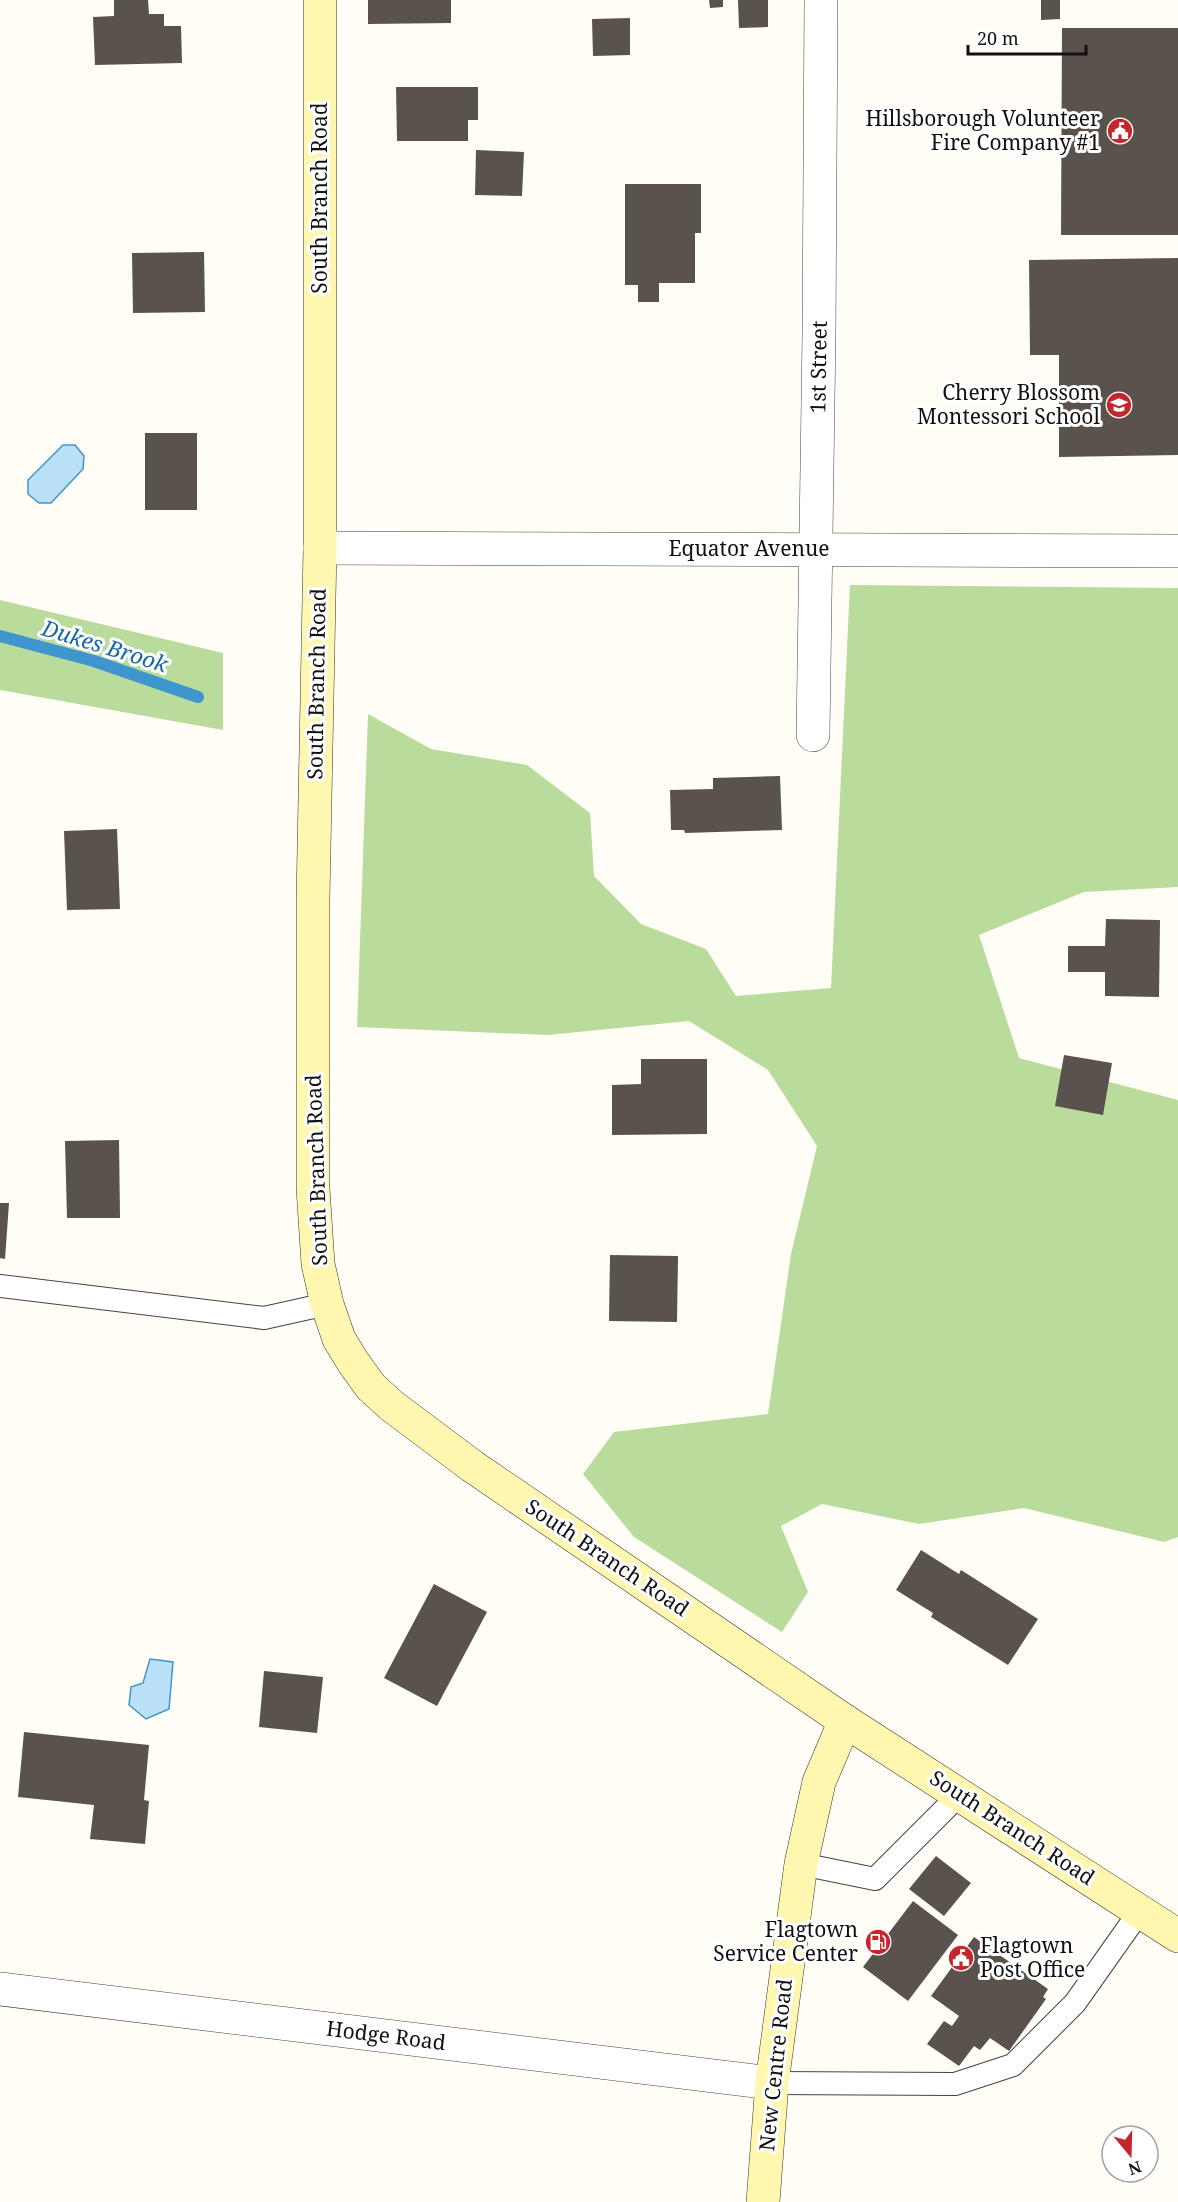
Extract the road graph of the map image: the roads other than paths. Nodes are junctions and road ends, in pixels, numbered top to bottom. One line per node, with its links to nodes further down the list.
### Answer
1 (320, 0): 3 (street, South Branch Road)
2 (822, 0): 4 (street, 1st Street)
3 (320, 548): 4 (street, Equator Avenue); 8 (street, South Branch Road)
4 (816, 549): 5 (street, Equator Avenue); 6 (street, 1st Street)
5 (1178, 551)
6 (813, 735)
7 (0, 1286): 8 (lane)
8 (327, 1304): 9 (street, South Branch Road)
9 (845, 1721): 10 (street, South Branch Road); 11 (street, New Centre Road)
10 (959, 1795): 11 (lane); 12 (street, South Branch Road)
11 (801, 1864): 15 (street, New Centre Road)
12 (1140, 1911): 13 (street, South Branch Road); 15 (lane)
13 (1178, 1936)
14 (0, 1989): 15 (street, Hodge Road)
15 (772, 2083): 16 (street, New Centre Road)
16 (763, 2202)

